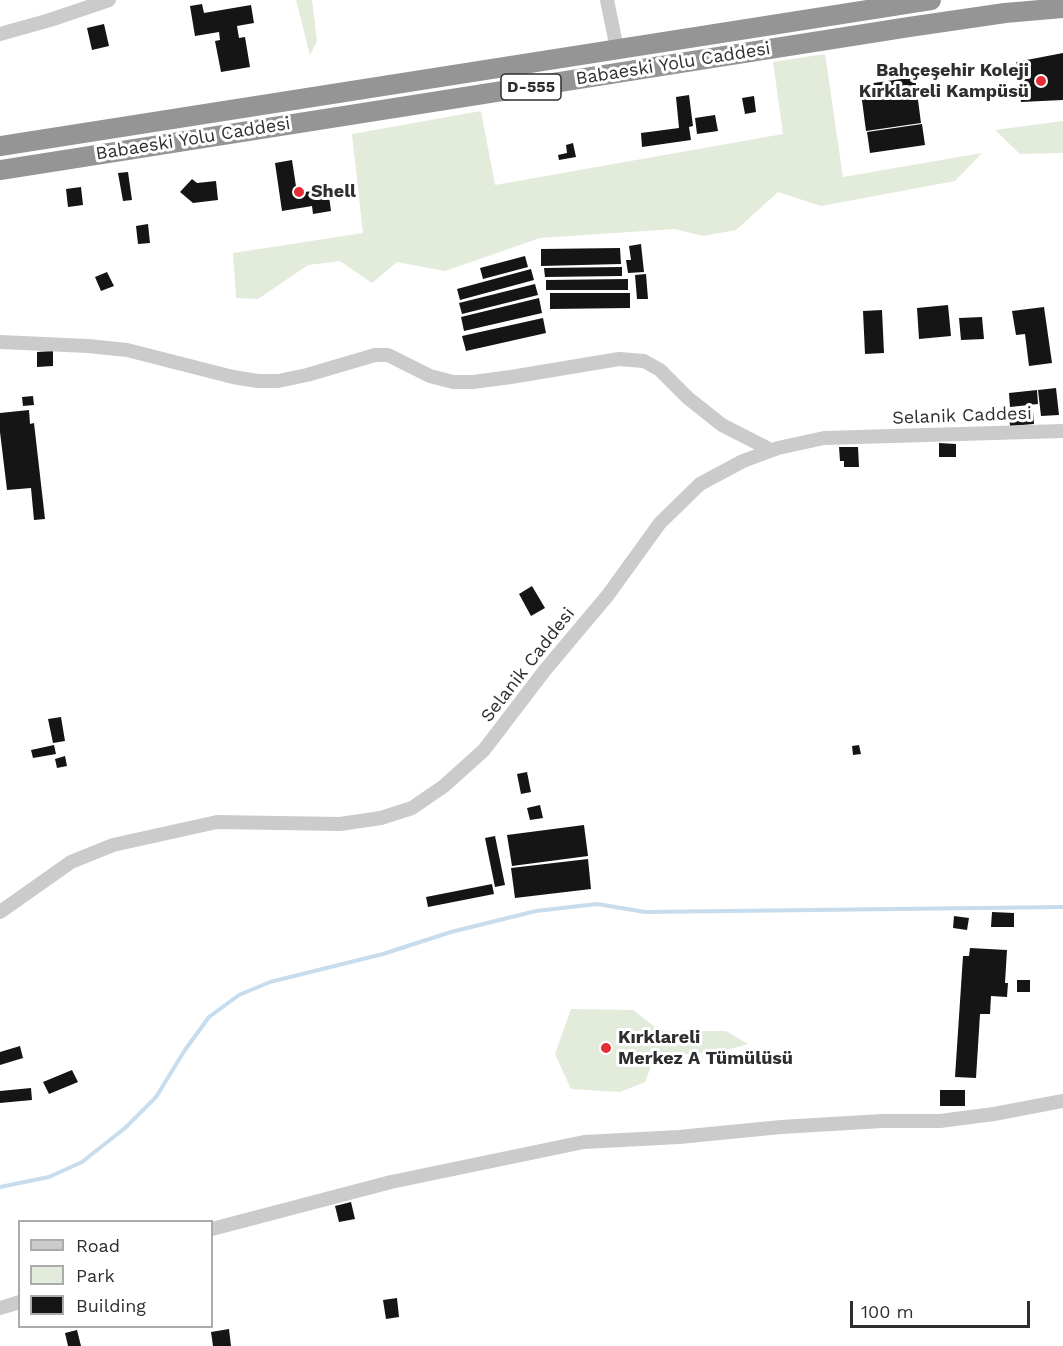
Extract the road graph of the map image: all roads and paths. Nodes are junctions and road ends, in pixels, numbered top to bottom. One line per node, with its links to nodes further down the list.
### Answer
1 (109, 0): 5 (street)
2 (607, 0): 6 (street)
3 (932, 0): 6 (highway, Babaeski Yolu Caddesi / D-555)
4 (1063, 8): 8 (highway, Babaeski Yolu Caddesi / D-555)
5 (0, 34)
6 (617, 49): 7 (highway, Babaeski Yolu Caddesi / D-555)
7 (0, 146)
8 (0, 170)
9 (0, 342): 11 (street)
10 (1063, 430): 11 (street, Selanik Caddesi)
11 (771, 450): 12 (street, Selanik Caddesi)
12 (0, 912)
13 (1063, 1101): 14 (street)
14 (213, 1229)
15 (18, 1303): 16 (street)
16 (0, 1308)

